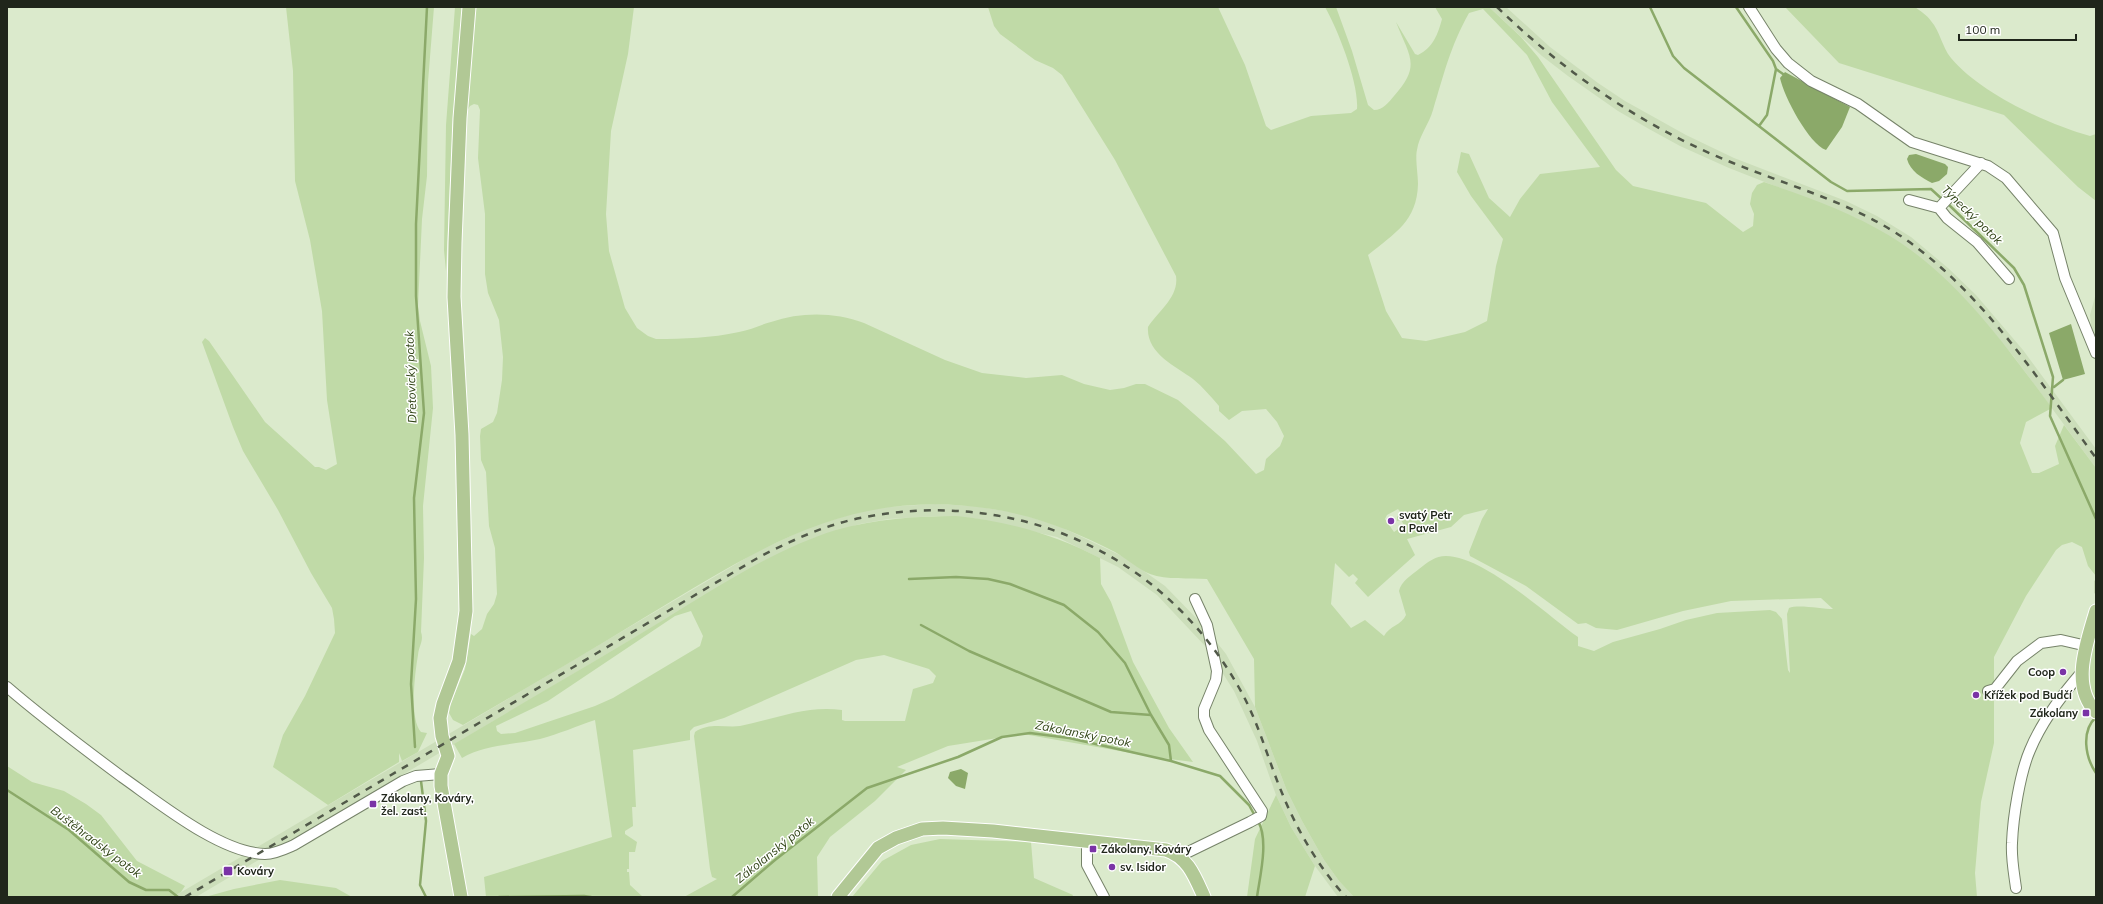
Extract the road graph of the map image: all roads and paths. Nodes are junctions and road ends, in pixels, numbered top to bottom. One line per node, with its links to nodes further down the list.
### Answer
1 (469, 7): 15 (main road)
2 (1749, 7): 3 (street)
3 (1981, 163): 5 (street); 7 (street)
4 (1909, 200): 5 (street)
5 (1944, 204): 6 (street)
6 (2009, 279)
7 (2096, 353)
8 (1195, 599): 17 (street)
9 (2096, 611): 10 (main road)
10 (2087, 646): 11 (main road); 13 (street)
11 (2081, 674): 14 (main road); 18 (street)
12 (7, 687): 15 (street)
13 (1988, 691)
14 (2096, 711)
15 (441, 774): 19 (main road)
16 (1087, 843): 17 (main road); 20 (main road); 21 (street)
17 (1180, 856): 22 (main road)
18 (2016, 888)
19 (461, 894)
20 (838, 897)
21 (1104, 897)
22 (1204, 897)

